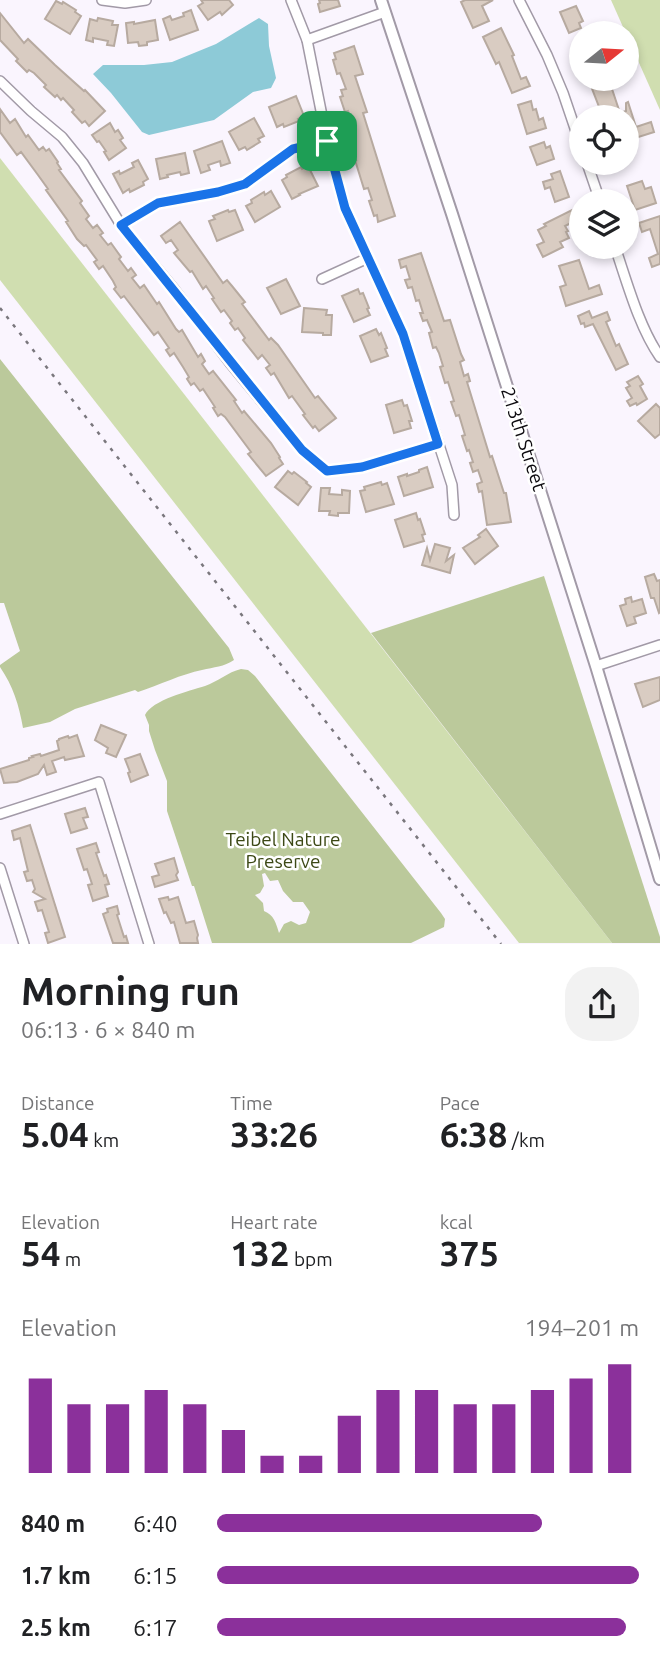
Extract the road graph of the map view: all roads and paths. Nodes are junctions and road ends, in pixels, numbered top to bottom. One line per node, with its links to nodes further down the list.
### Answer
1 (102, 0): 2 (street)
2 (146, 0)
3 (291, 0): 7 (street)
4 (381, 0): 6 (street, 213th Street)
5 (519, 0): 9 (street)
6 (385, 12): 7 (street); 19 (street, 213th Street)
7 (307, 40): 10 (street)
8 (0, 81): 11 (street)
9 (569, 111)
10 (327, 141): 11 (street); 12 (street)
11 (121, 225): 16 (street)
12 (368, 258): 14 (street); 16 (street)
13 (619, 259): 15 (street)
14 (322, 279)
15 (660, 357)
16 (438, 444): 17 (street)
17 (454, 515)
18 (660, 645): 19 (street)
19 (596, 666): 22 (street, 213th Street)
20 (0, 814): 24 (street)
21 (0, 868): 23 (street)
22 (660, 879)
23 (24, 943)
24 (149, 943)

